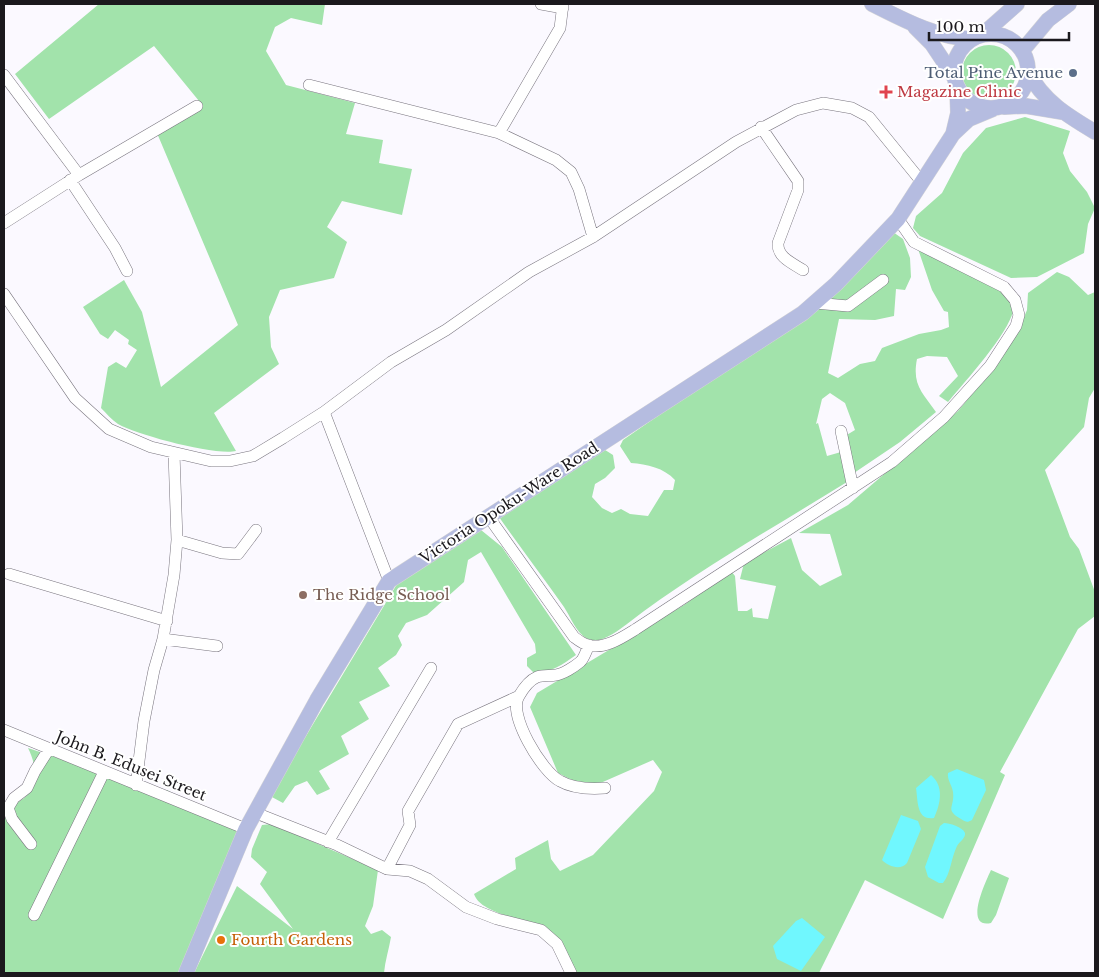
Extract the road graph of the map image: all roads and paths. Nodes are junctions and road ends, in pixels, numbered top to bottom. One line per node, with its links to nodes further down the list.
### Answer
1 (541, 4): 5 (street)
2 (872, 4): 6 (main road)
3 (1017, 4): 7 (main road)
4 (1070, 4): 8 (main road)
5 (563, 6): 18 (street)
6 (910, 23): 7 (main road); 11 (main road)
7 (977, 37): 8 (main road); 11 (main road)
8 (1022, 51): 9 (main road)
9 (1028, 72): 14 (main road); 15 (main road)
10 (4, 75): 20 (street)
11 (956, 83): 14 (main road); 19 (main road)
12 (310, 85): 18 (street)
13 (197, 106): 20 (street)
14 (998, 108): 15 (main road); 19 (main road)
15 (1062, 112): 17 (main road)
16 (761, 127): 21 (street); 24 (street); 25 (street)
17 (1095, 132)
18 (499, 133): 24 (street)
19 (953, 134): 21 (main road, Victoria Opoku-Ware Road)
20 (75, 178): 23 (street); 26 (street)
21 (921, 182): 22 (main road, Victoria Opoku-Ware Road)
22 (898, 219): 29 (main road, Victoria Opoku-Ware Road); 33 (street)
23 (4, 223)
24 (593, 237): 30 (street)
25 (803, 270)
26 (127, 271)
27 (883, 280): 29 (street)
28 (4, 294): 32 (street)
29 (815, 303): 34 (main road, Victoria Opoku-Ware Road)
30 (324, 412): 32 (street); 38 (street)
31 (841, 431): 33 (street)
32 (174, 452): 36 (street)
33 (852, 488): 41 (street)
34 (488, 516): 38 (main road, Victoria Opoku-Ware Road); 41 (street)
35 (256, 530): 36 (street)
36 (178, 540): 39 (street)
37 (9, 574): 39 (street)
38 (389, 581): 50 (main road, Victoria Opoku-Ware Road)
39 (167, 621): 40 (street)
40 (163, 639): 42 (street); 48 (street)
41 (589, 645): 44 (street)
42 (217, 646)
43 (431, 668): 52 (street)
44 (517, 697): 49 (street); 54 (street)
45 (4, 730): 46 (street, John B. Edusei Street)
46 (49, 749): 47 (street, John B. Edusei Street); 53 (street)
47 (104, 772): 48 (street, John B. Edusei Street); 55 (street)
48 (136, 785): 51 (street, John B. Edusei Street)
49 (605, 788)
50 (256, 813): 51 (main road, Victoria Opoku-Ware Road); 52 (street)
51 (246, 829): 56 (main road, Victoria Opoku-Ware Road)
52 (328, 842): 54 (street)
53 (31, 844)
54 (387, 869): 57 (street)
55 (34, 915)
56 (186, 973)
57 (571, 973)

